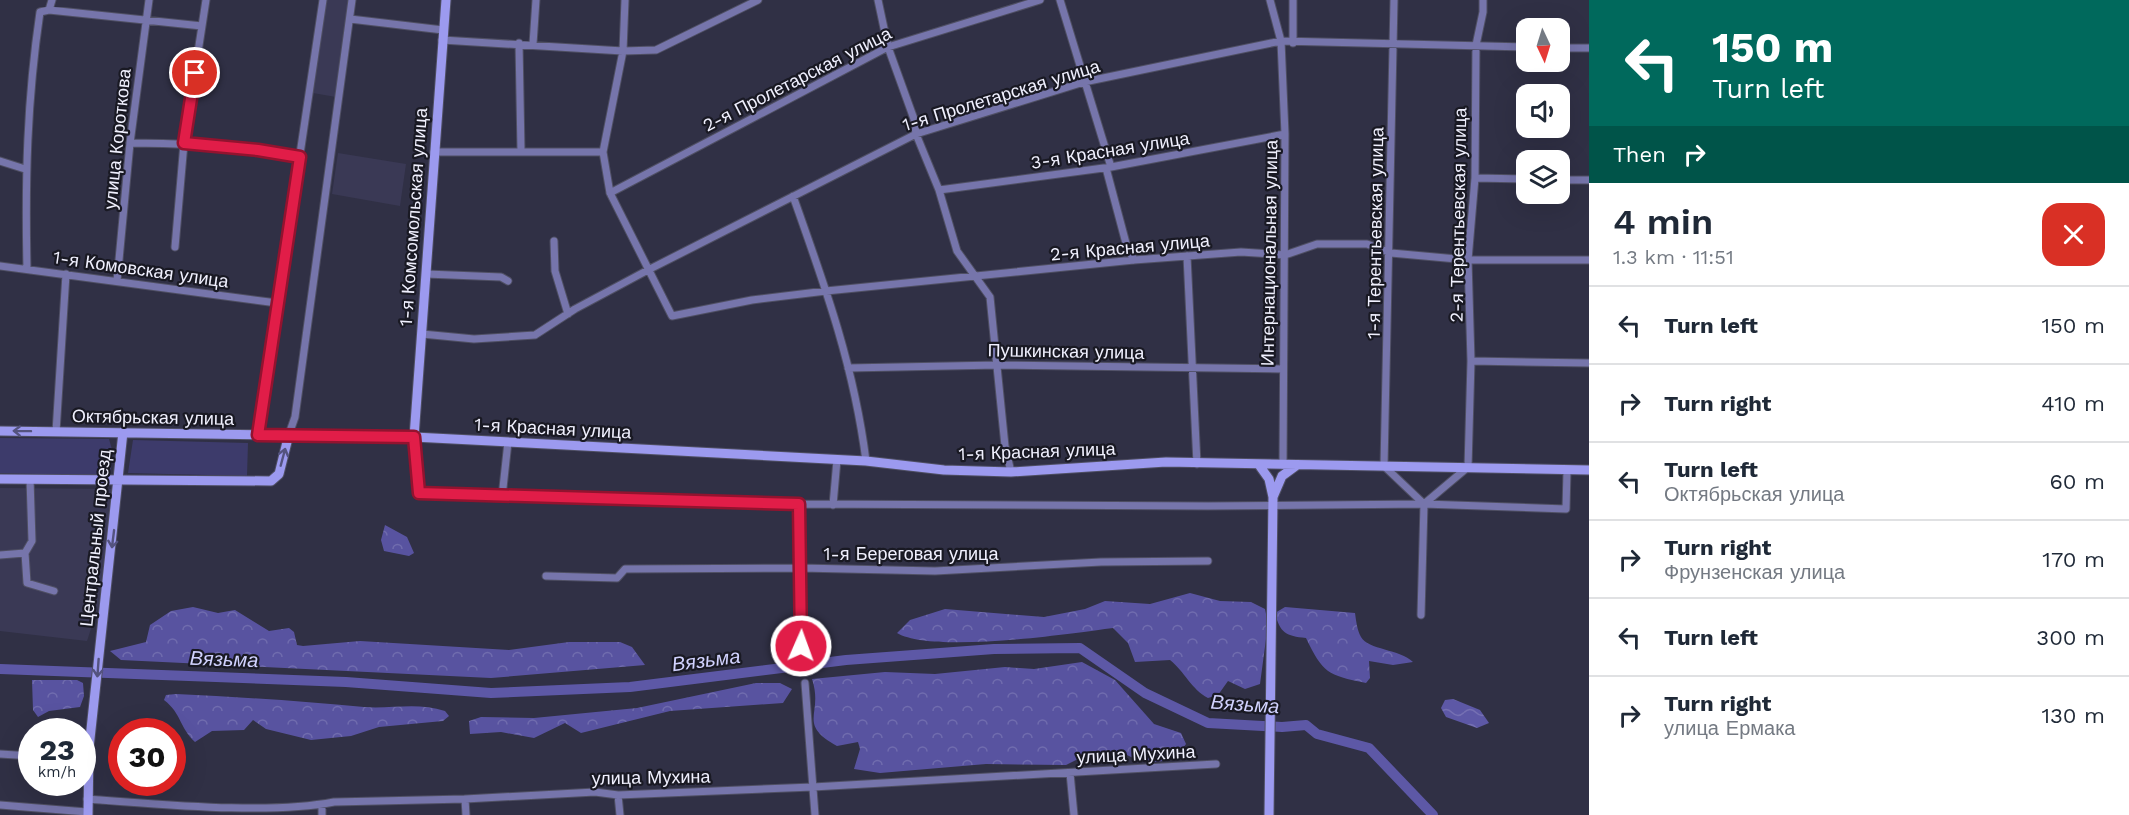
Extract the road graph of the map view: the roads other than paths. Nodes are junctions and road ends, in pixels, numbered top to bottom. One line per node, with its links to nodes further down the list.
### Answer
1 (52, 0): 17 (street)
2 (149, 0): 19 (street, улица Короткова)
3 (206, 0): 20 (street)
4 (323, 0): 42 (street)
5 (352, 0): 18 (street)
6 (446, 0): 21 (main road, 1-я Комсомольская улица)
7 (536, 0): 27 (street)
8 (625, 0): 33 (street)
9 (758, 0): 33 (street)
10 (878, 0): 29 (street)
11 (1040, 0): 29 (street, 2-я Пролетарская улица)
12 (1060, 0): 34 (street)
13 (1270, 0): 23 (street)
14 (1293, 0): 26 (street)
15 (1394, 0): 24 (street, 1-я Терентьевская улица)
16 (1483, 0): 28 (street, 2-я Терентьевская улица)
17 (49, 10): 19 (street); 45 (street)
18 (350, 19): 21 (street); 82 (street)
19 (146, 21): 20 (street); 37 (street, улица Короткова)
20 (202, 26): 38 (street)
21 (443, 30): 22 (main road, 1-я Комсомольская улица)
22 (442, 40): 25 (street); 40 (main road, 1-я Комсомольская улица)
23 (1281, 41): 26 (street, 1-я Пролетарская улица); 34 (street, 1-я Пролетарская улица); 36 (street, Интернациональная улица)
24 (1394, 42): 26 (street, 1-я Пролетарская улица); 28 (street, 1-я Пролетарская улица); 55 (street, 1-я Терентьевская улица)
25 (519, 43): 27 (street); 39 (street)
26 (1293, 43)
27 (534, 44): 33 (street)
28 (1476, 45): 30 (street, 1-я Пролетарская улица); 46 (street, 2-я Терентьевская улица)
29 (888, 47): 35 (street); 51 (street, 2-я Пролетарская улица)
30 (1516, 47)
31 (1570, 48): 32 (street)
32 (1589, 48)
33 (623, 51): 41 (street)
34 (1084, 82): 35 (street, 1-я Пролетарская улица); 44 (street)
35 (916, 134): 50 (street); 52 (street, 1-я Пролетарская улица)
36 (1285, 134): 44 (street, 3-я Красная улица); 56 (street, Интернациональная улица)
37 (130, 142): 38 (street); 67 (street, улица Короткова)
38 (184, 143): 42 (street); 54 (street)
39 (521, 151): 40 (street); 41 (street)
40 (434, 152): 65 (main road, 1-я Комсомольская улица)
41 (603, 152): 51 (street)
42 (300, 157): 70 (street)
43 (0, 161): 45 (street)
44 (1108, 167): 50 (street, 3-я Красная улица); 58 (street)
45 (25, 169): 62 (street)
46 (1475, 178): 47 (street); 59 (street, 2-я Терентьевская улица)
47 (1516, 179)
48 (1570, 180): 49 (street)
49 (1589, 180)
50 (939, 190): 66 (street)
51 (610, 193): 63 (street)
52 (793, 196): 63 (street, 1-я Пролетарская улица); 69 (street)
53 (554, 241): 71 (street)
54 (175, 247)
55 (1391, 253): 56 (street, 2-я Красная улица); 59 (street, 2-я Красная улица); 92 (street, 1-я Терентьевская улица)
56 (1285, 255): 57 (street, 2-я Красная улица); 78 (street, Интернациональная улица)
57 (1186, 256): 58 (street, 2-я Красная улица); 77 (street)
58 (1134, 260): 66 (street, 2-я Красная улица)
59 (1468, 260): 60 (street, 2-я Красная улица); 73 (street, 2-я Терентьевская улица)
60 (1589, 260)
61 (0, 266): 62 (street, 1-я Комовская улица)
62 (27, 268): 64 (street, 1-я Комовская улица)
63 (648, 270): 69 (street, 2-я Красная улица); 71 (street, 1-я Пролетарская улица)
64 (66, 274): 67 (street, 1-я Комовская улица); 80 (street)
65 (426, 274): 68 (street); 72 (main road, 1-я Комсомольская улица)
66 (975, 276): 69 (street, 2-я Красная улица); 75 (street)
67 (117, 281): 70 (street, 1-я Комовская улица)
68 (508, 281)
69 (826, 291): 76 (street)
70 (277, 303): 83 (street)
71 (568, 314): 72 (street, 1-я Пролетарская улица)
72 (422, 334): 84 (main road, 1-я Комсомольская улица)
73 (1471, 361): 74 (street); 93 (street, 2-я Терентьевская улица)
74 (1589, 363)
75 (998, 364): 76 (street, Пушкинская улица); 77 (street, Пушкинская улица); 96 (street)
76 (848, 368): 87 (street)
77 (1192, 368): 78 (street, Пушкинская улица); 88 (street)
78 (1283, 369): 90 (street, Интернациональная улица)
79 (0, 431): 80 (main road, Октябрьская улица, one-way to 79)
80 (56, 432): 81 (main road, Октябрьская улица)
81 (123, 432): 83 (main road, Октябрьская улица); 99 (main road, Центральный проезд)
82 (289, 434): 83 (main road, Октябрьская улица); 84 (main road, Октябрьская улица); 99 (main road, one-way to 82)
83 (258, 435)
84 (414, 437): 85 (main road, 1-я Красная улица); 100 (street)
85 (508, 442): 86 (main road, 1-я Красная улица); 100 (street)
86 (837, 460): 87 (main road, 1-я Красная улица); 104 (street)
87 (866, 461): 96 (main road, 1-я Красная улица)
88 (1197, 464): 89 (main road, 1-я Красная улица); 96 (main road, 1-я Красная улица)
89 (1259, 465): 90 (main road, 1-я Красная улица); 101 (main road)
90 (1283, 465): 91 (main road, 1-я Красная улица)
91 (1297, 465): 92 (main road, 1-я Красная улица); 101 (main road)
92 (1384, 466): 93 (main road, 1-я Красная улица); 103 (street)
93 (1468, 467): 95 (main road, 1-я Красная улица); 103 (street)
94 (1589, 470): 95 (main road, 1-я Красная улица)
95 (1567, 471): 103 (street)
96 (1011, 472)
97 (0, 479): 98 (main road)
98 (30, 479): 99 (main road); 105 (street)
99 (119, 481): 114 (main road, Центральный проезд, one-way to 114)
100 (502, 497): 102 (street)
101 (1273, 501): 103 (street); 104 (street); 132 (main road)
102 (799, 504): 104 (street); 108 (street)
103 (1424, 504): 111 (street)
104 (833, 505)
105 (25, 553): 106 (street); 110 (street)
106 (0, 555)
107 (1208, 561): 108 (street, 1-я Береговая улица)
108 (801, 568): 109 (street, 1-я Береговая улица); 112 (street)
109 (546, 576)
110 (54, 591)
111 (1421, 615)
112 (801, 646)
113 (805, 682): 119 (street)
114 (92, 718)
115 (0, 754): 116 (street)
116 (18, 755)
117 (1216, 764): 118 (street, улица Мухина)
118 (1070, 773): 119 (street, улица Мухина); 131 (street)
119 (813, 787): 120 (street, улица Мухина); 130 (street)
120 (618, 795): 123 (street, улица Мухина); 129 (street)
121 (87, 796): 122 (main road)
122 (87, 799): 125 (street, улица Мухина); 126 (main road)
123 (465, 800): 125 (street, улица Мухина); 128 (street)
124 (0, 805): 126 (street)
125 (322, 805): 127 (street)
126 (87, 813)
127 (322, 815)
128 (466, 815)
129 (620, 815)
130 (815, 815)
131 (1074, 815)
132 (1269, 815)

